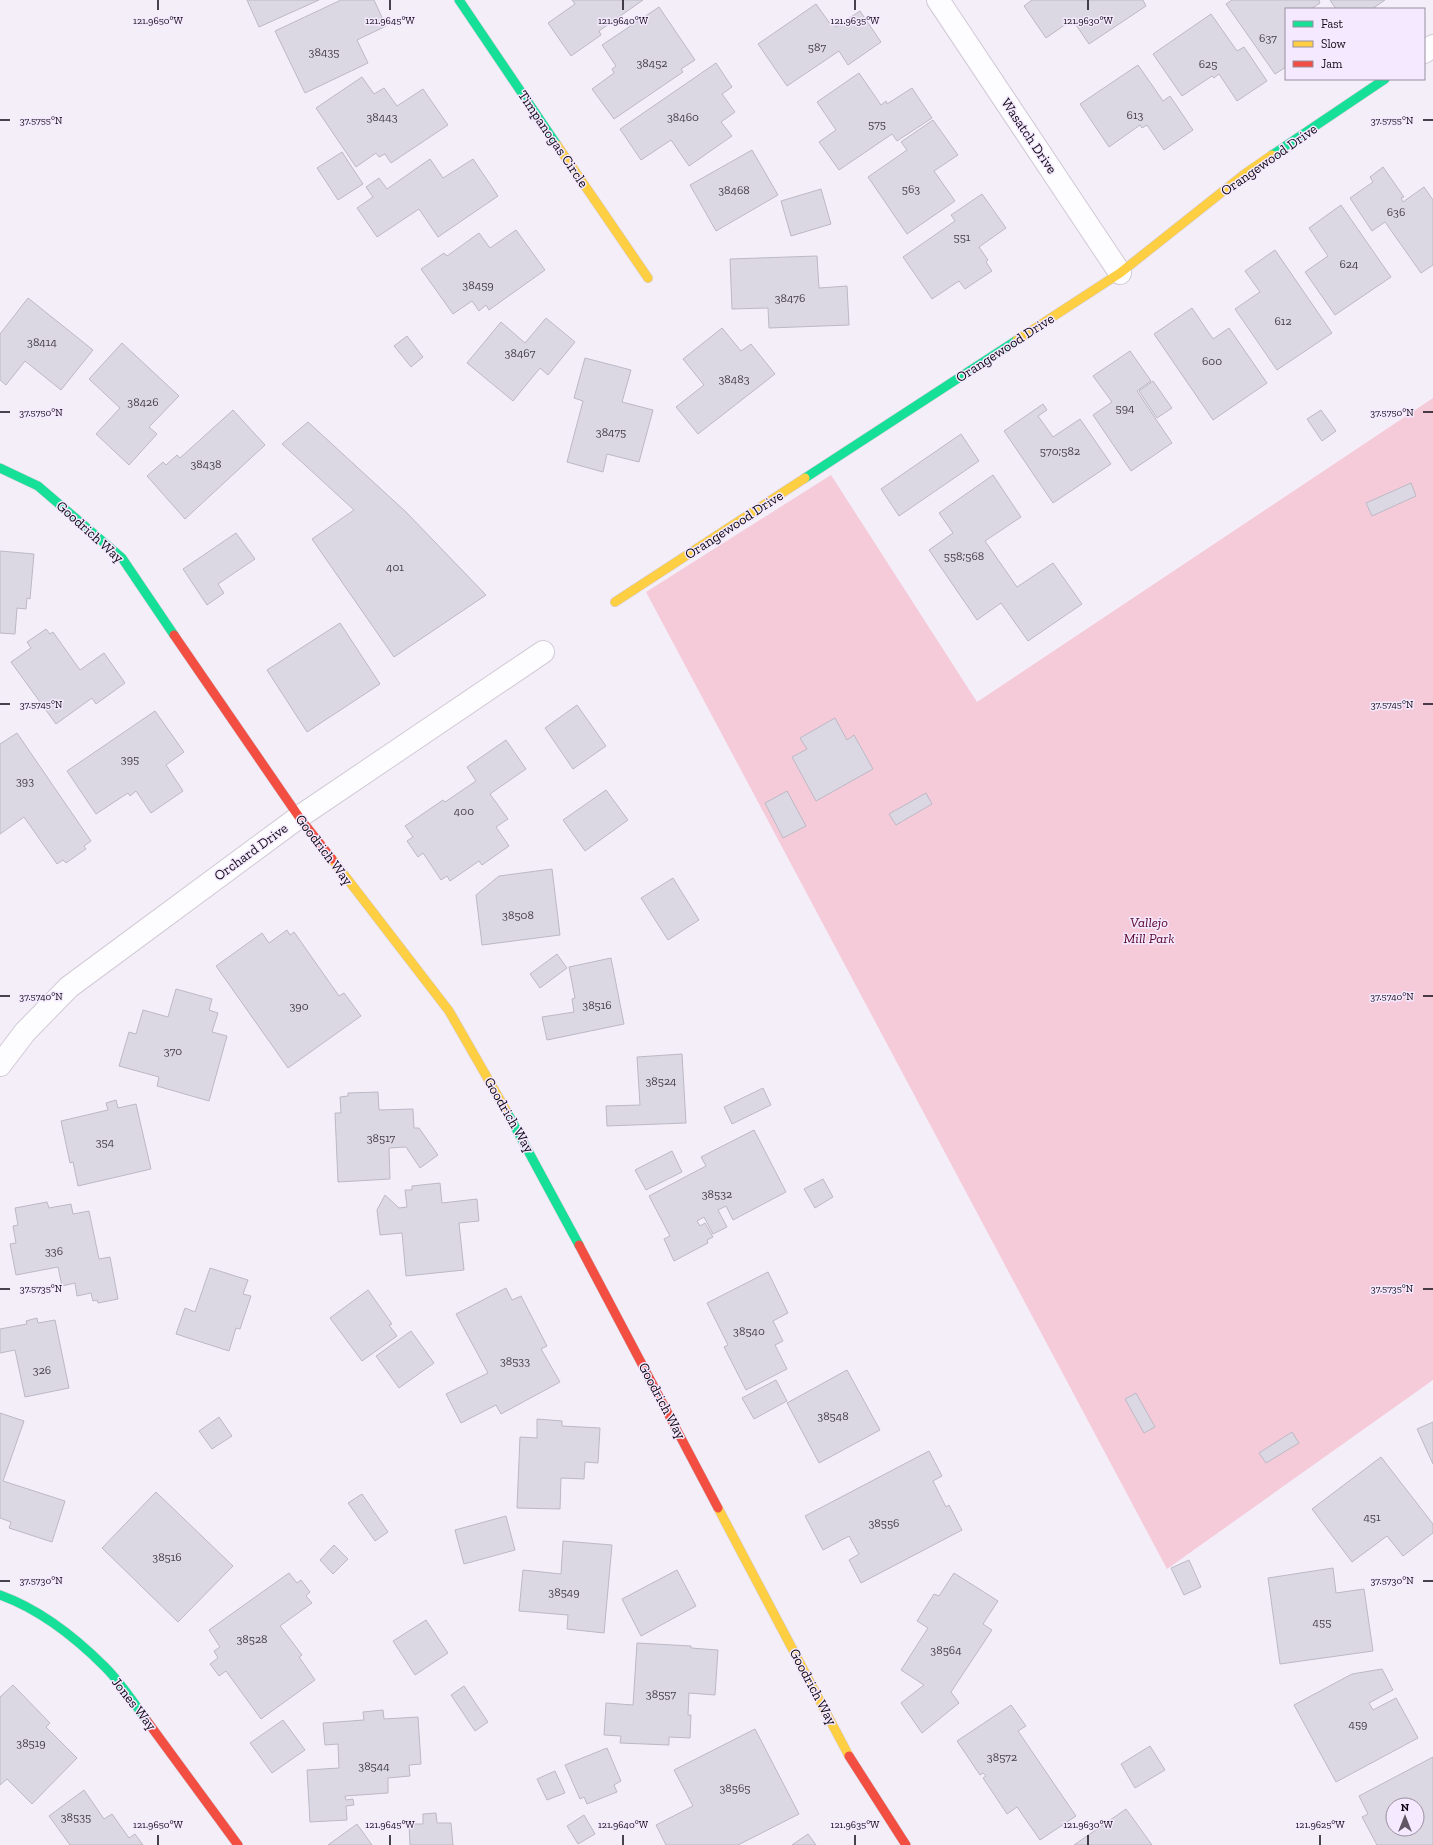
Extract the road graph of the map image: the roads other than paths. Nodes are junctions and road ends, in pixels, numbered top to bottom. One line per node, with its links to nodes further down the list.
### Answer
1 (458, 0): 5 (street, Timpanogas Circle)
2 (938, 0): 4 (street, Wasatch Drive)
3 (1384, 80): 4 (street, Orangewood Drive)
4 (1120, 273): 7 (street, Orangewood Drive)
5 (648, 278)
6 (0, 468): 9 (street, Goodrich Way)
7 (615, 602)
8 (543, 652): 9 (street, Orchard Drive)
9 (299, 817): 10 (street, Orchard Drive); 13 (street, Goodrich Way)
10 (0, 1065)
11 (0, 1595): 12 (street, Jones Way)
12 (238, 1845)
13 (906, 1845)

